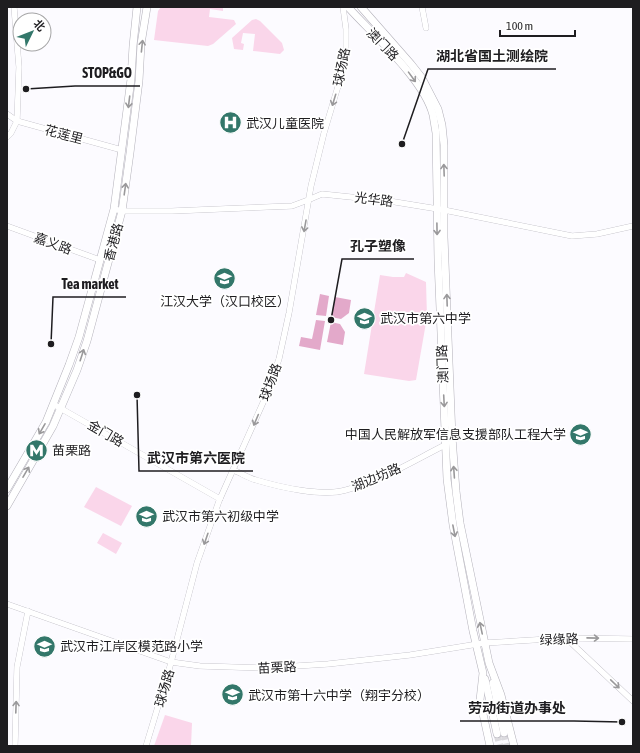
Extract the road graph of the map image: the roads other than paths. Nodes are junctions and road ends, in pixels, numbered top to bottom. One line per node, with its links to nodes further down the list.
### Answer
1 (14, 7): 10 (street)
2 (137, 7): 12 (main road, 香港路, one-way to 12)
3 (147, 7): 16 (main road, 香港路, one-way to 3)
4 (343, 7): 13 (street, 球场路, one-way to 13)
5 (348, 7): 15 (main road, 澳门路, one-way to 15)
6 (361, 7): 15 (main road, 澳门路, one-way to 6)
7 (422, 7): 8 (street)
8 (426, 28)
9 (7, 114): 10 (street, 花莲里)
10 (17, 121): 11 (street); 12 (street, 花莲里)
11 (7, 137)
12 (122, 150): 14 (main road, 香港路)
13 (308, 200): 15 (street, 光华路); 16 (street, 光华路); 23 (street, 球场路, one-way to 23)
14 (114, 209): 16 (street, 光华路); 19 (main road, 香港路)
15 (441, 209): 18 (street, 光华路); 22 (main road, 澳门路, one-way to 22); 31 (main road, 澳门路, one-way to 15)
16 (122, 211): 21 (main road, 香港路, one-way to 16)
17 (7, 226): 19 (street, 嘉义路)
18 (633, 226)
19 (100, 260): 20 (main road, 香港路)
20 (53, 404): 21 (street, 金门路); 24 (main road, 香港路, one-way to 24)
21 (61, 408): 25 (street, 金门路); 26 (main road, 香港路, one-way to 21)
22 (445, 445): 23 (street, 湖边坊路); 32 (main road, 澳门路, one-way to 32)
23 (233, 470): 25 (street, 球场路)
24 (7, 490)
25 (220, 499): 33 (street, 球场路, one-way to 33)
26 (7, 506)
27 (7, 604): 28 (street, 苗栗路)
28 (28, 611): 33 (street, 苗栗路); 37 (street, one-way to 28)
29 (566, 638): 30 (street, 绿缘路, one-way to 30); 31 (street, 绿缘路); 36 (street, one-way to 36)
30 (633, 639)
31 (484, 643): 32 (street, 苗栗路); 34 (main road, 澳门路)
32 (476, 644): 33 (street, 苗栗路); 35 (main road, 澳门路)
33 (171, 662): 38 (street, 球场路)
34 (489, 663): 35 (main road); 40 (main road, 澳门路)
35 (483, 673): 39 (main road, 澳门路)
36 (633, 701)
37 (15, 746)
38 (146, 746)
39 (490, 746)
40 (514, 746)

